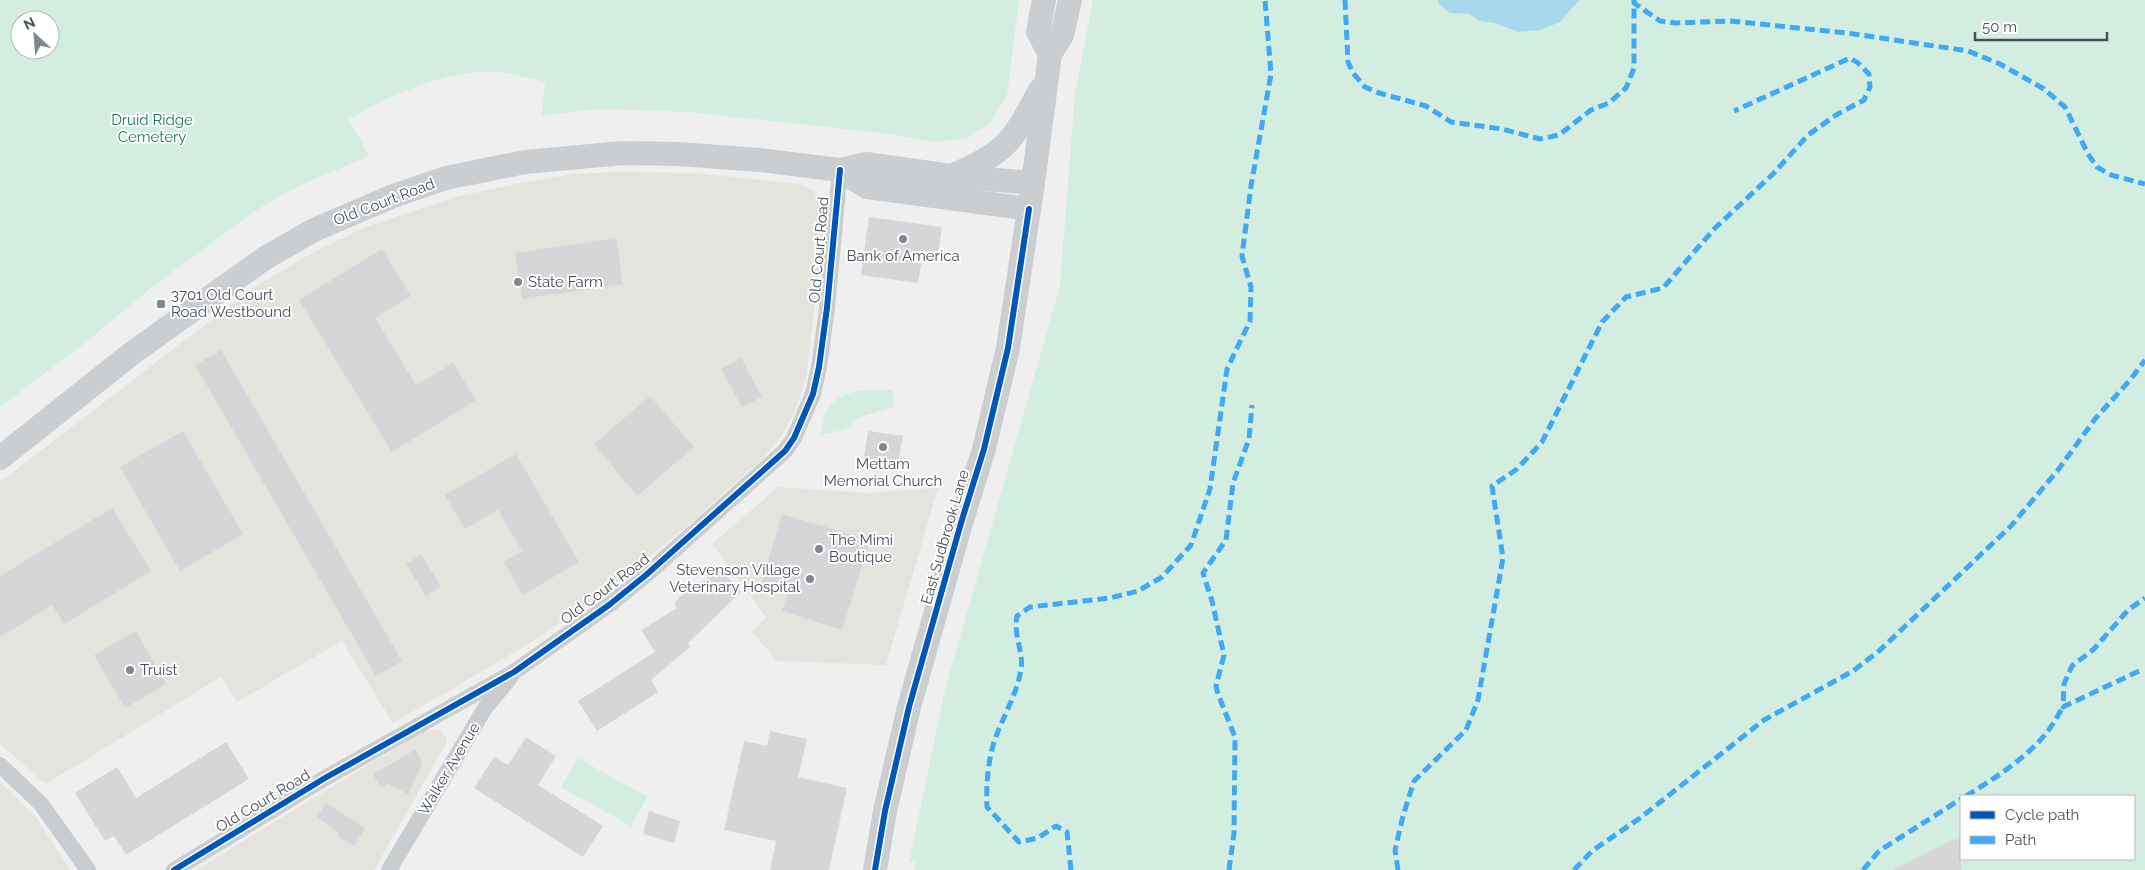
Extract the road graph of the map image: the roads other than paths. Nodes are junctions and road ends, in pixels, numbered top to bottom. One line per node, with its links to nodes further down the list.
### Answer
1 (1044, 0): 3 (main road)
2 (1070, 0): 3 (main road)
3 (1048, 66): 5 (main road); 6 (main road)
4 (840, 170): 5 (main road, Old Court Road); 7 (main road, Old Court Road); 8 (main road, Old Court Road); 9 (street, Old Court Road)
5 (952, 176): 6 (main road, Old Court Road)
6 (1033, 183): 7 (main road)
7 (1029, 209): 14 (main road, East Sudbrook Lane)
8 (0, 458)
9 (514, 672): 12 (street, Old Court Road); 13 (street, Walker Avenue)
10 (0, 765): 11 (street)
11 (88, 870)
12 (174, 870)
13 (389, 870)
14 (875, 870)

